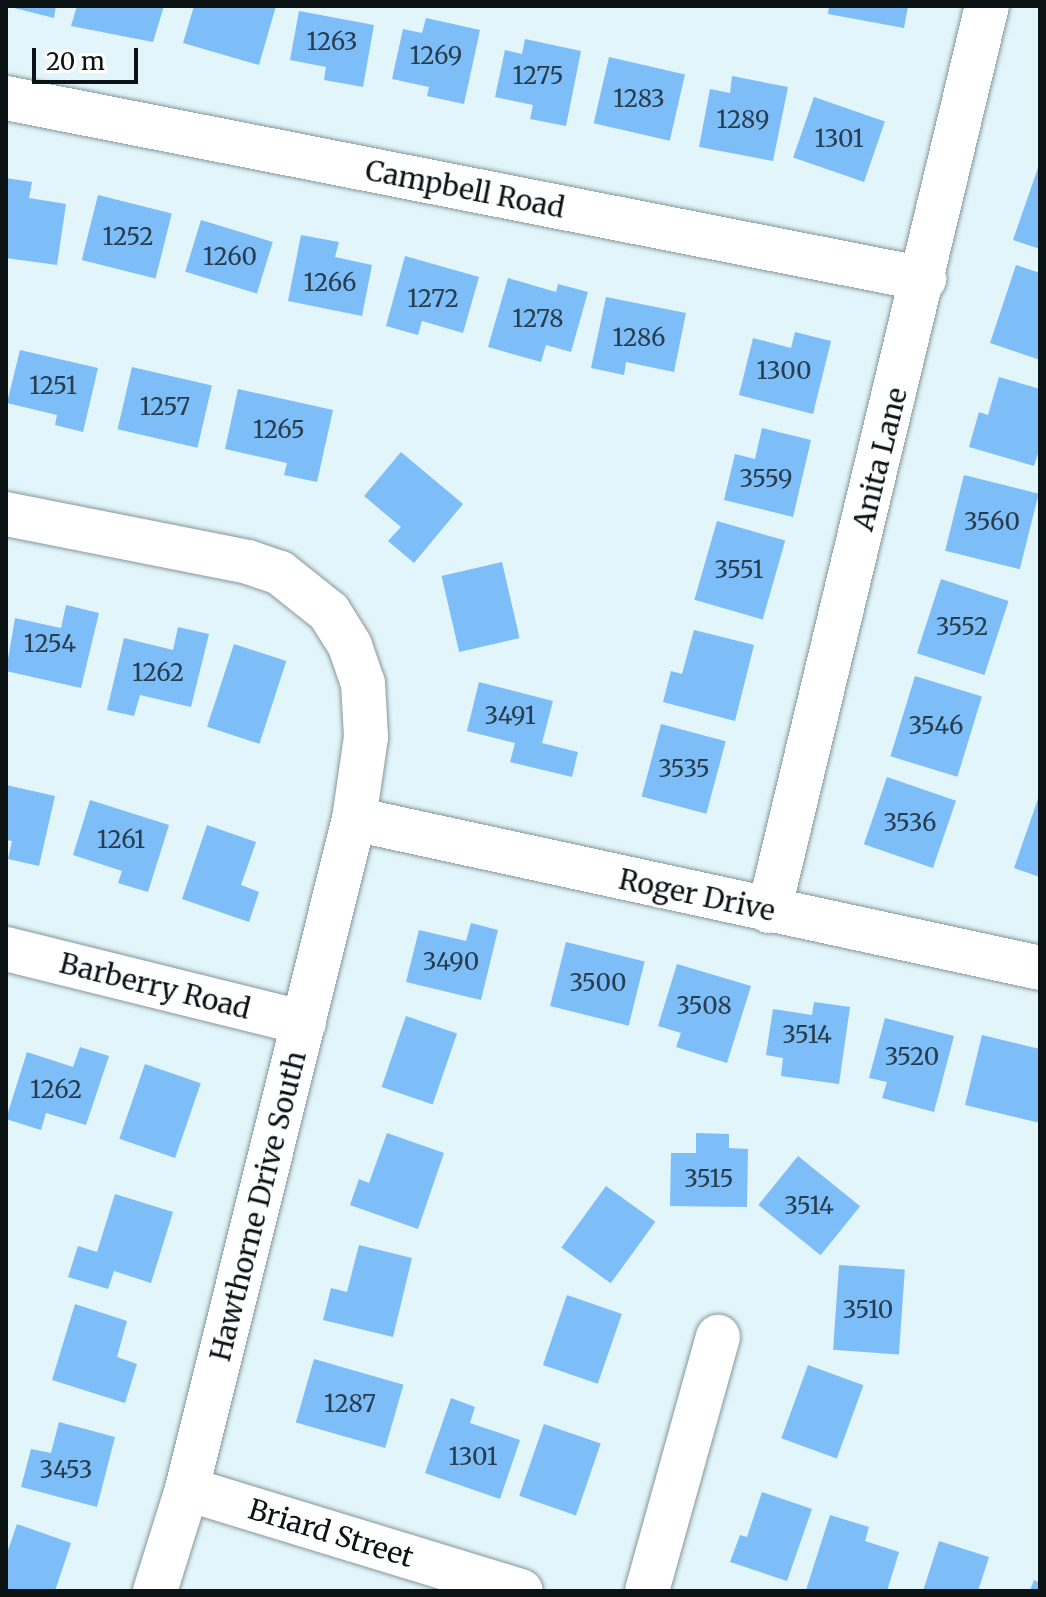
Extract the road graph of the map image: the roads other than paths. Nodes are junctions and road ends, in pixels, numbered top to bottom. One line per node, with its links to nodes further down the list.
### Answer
1 (987, 6): 3 (street, Anita Lane)
2 (6, 98): 3 (street, Campbell Road)
3 (924, 279): 6 (street, Anita Lane)
4 (6, 514): 5 (street, Hawthorne Drive South)
5 (354, 819): 6 (street, Roger Drive); 9 (street, Hawthorne Drive South)
6 (769, 911): 8 (street, Roger Drive)
7 (6, 949): 9 (street, Barberry Road)
8 (1040, 968)
9 (304, 1023): 11 (street, Hawthorne Drive South)
10 (718, 1337): 14 (street)
11 (187, 1489): 12 (street, Hawthorne Drive South); 13 (street, Briard Street)
12 (155, 1591)
13 (521, 1591)
14 (647, 1591)

